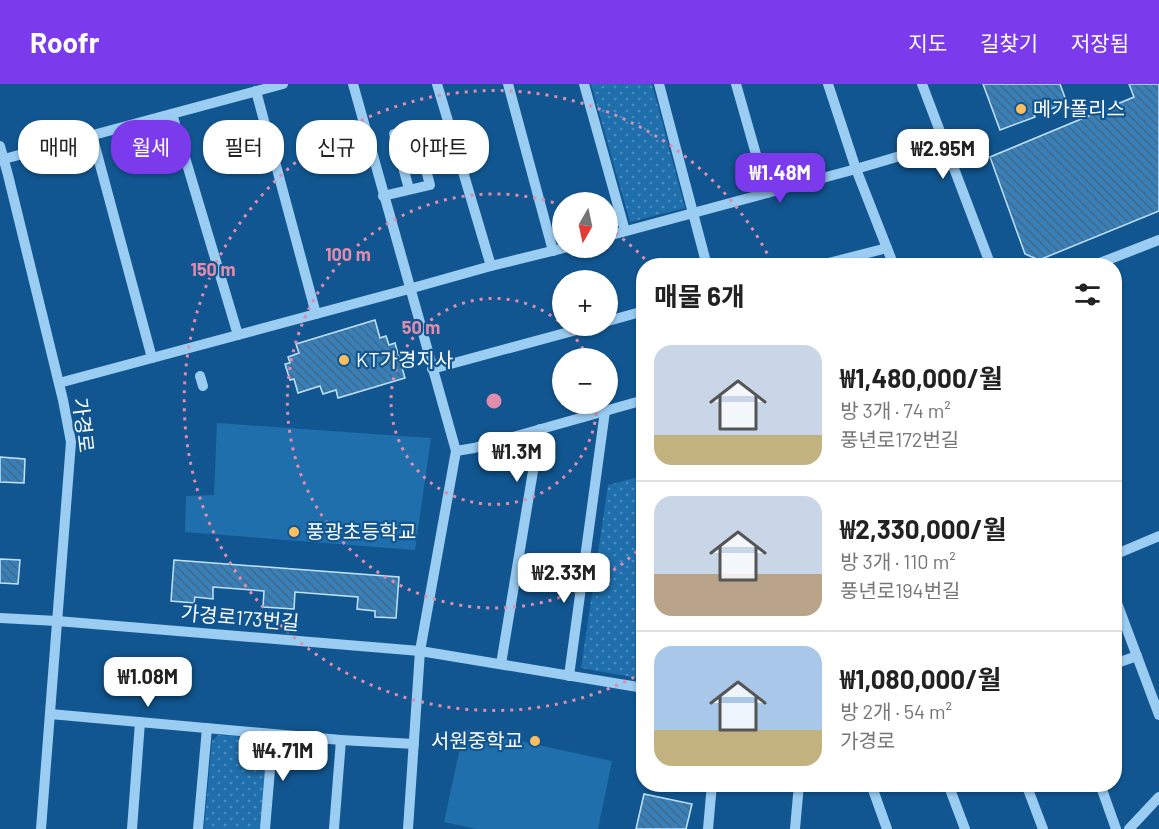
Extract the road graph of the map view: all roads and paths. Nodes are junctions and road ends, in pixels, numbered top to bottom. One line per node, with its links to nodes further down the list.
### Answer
1 (284, 84): 10 (street)
2 (353, 84): 21 (street)
3 (437, 84): 34 (street)
4 (508, 84): 26 (street)
5 (584, 84): 23 (street)
6 (659, 84): 22 (street)
7 (736, 84): 20 (street)
8 (828, 84): 18 (street)
9 (922, 84): 13 (street)
10 (256, 91): 11 (street); 37 (street)
11 (172, 114): 12 (street); 39 (street)
12 (99, 133)
13 (944, 143): 18 (street); 32 (street)
14 (0, 146): 16 (street, 가경로)
15 (18, 155): 16 (street)
16 (4, 159): 43 (street, 가경로)
17 (99, 161): 41 (street)
18 (856, 169): 20 (street); 27 (street)
19 (409, 189): 19 (street); 21 (street)
20 (767, 193): 22 (street)
21 (384, 196): 35 (street)
22 (693, 213): 23 (street); 29 (street)
23 (625, 231): 24 (street)
24 (618, 233)
25 (1159, 240): 33 (street)
26 (552, 247)
27 (887, 248): 30 (street); 31 (street)
28 (552, 251): 34 (street)
29 (705, 258)
30 (848, 258)
31 (891, 258)
32 (989, 258)
33 (1113, 258)
34 (491, 266): 35 (street)
35 (409, 289): 37 (street); 42 (street)
36 (636, 313): 38 (street)
37 (316, 314): 39 (street)
38 (618, 318)
39 (238, 335): 41 (street)
40 (552, 336): 42 (street)
41 (152, 358): 43 (street)
42 (432, 369): 49 (street)
43 (59, 383): 54 (street, 가경로)
44 (636, 402): 45 (street)
45 (618, 407)
46 (594, 414): 48 (street)
47 (605, 414): 59 (street)
48 (540, 429): 49 (street); 58 (street)
49 (456, 451): 55 (street)
50 (1159, 536): 51 (street)
51 (1122, 552)
52 (1122, 616): 56 (street)
53 (0, 618): 54 (street, 가경로173번길)
54 (57, 621): 55 (street, 가경로173번길); 61 (street, 가경로)
55 (420, 651): 58 (street, 가경로173번길); 67 (street)
56 (1137, 656): 57 (street); 62 (street)
57 (1122, 661)
58 (501, 664): 59 (street, 가경로173번길)
59 (569, 675): 60 (street, 가경로173번길)
60 (636, 687)
61 (50, 714): 63 (street); 75 (street, 가경로)
62 (1159, 715)
63 (140, 722): 64 (street); 76 (street)
64 (207, 728): 65 (street); 77 (street)
65 (273, 734): 66 (street); 78 (street)
66 (341, 740): 67 (street); 79 (street)
67 (414, 744): 80 (street)
68 (711, 792): 81 (street)
69 (798, 792): 82 (street)
70 (875, 792): 83 (street)
71 (951, 792): 84 (street)
72 (1029, 792): 85 (street)
73 (1103, 792): 86 (street)
74 (1159, 798): 87 (street)
75 (41, 829)
76 (132, 829)
77 (198, 829)
78 (265, 829)
79 (334, 829)
80 (408, 829)
81 (708, 829)
82 (795, 829)
83 (887, 829)
84 (965, 829)
85 (1043, 829)
86 (1116, 829)
87 (1128, 829)

